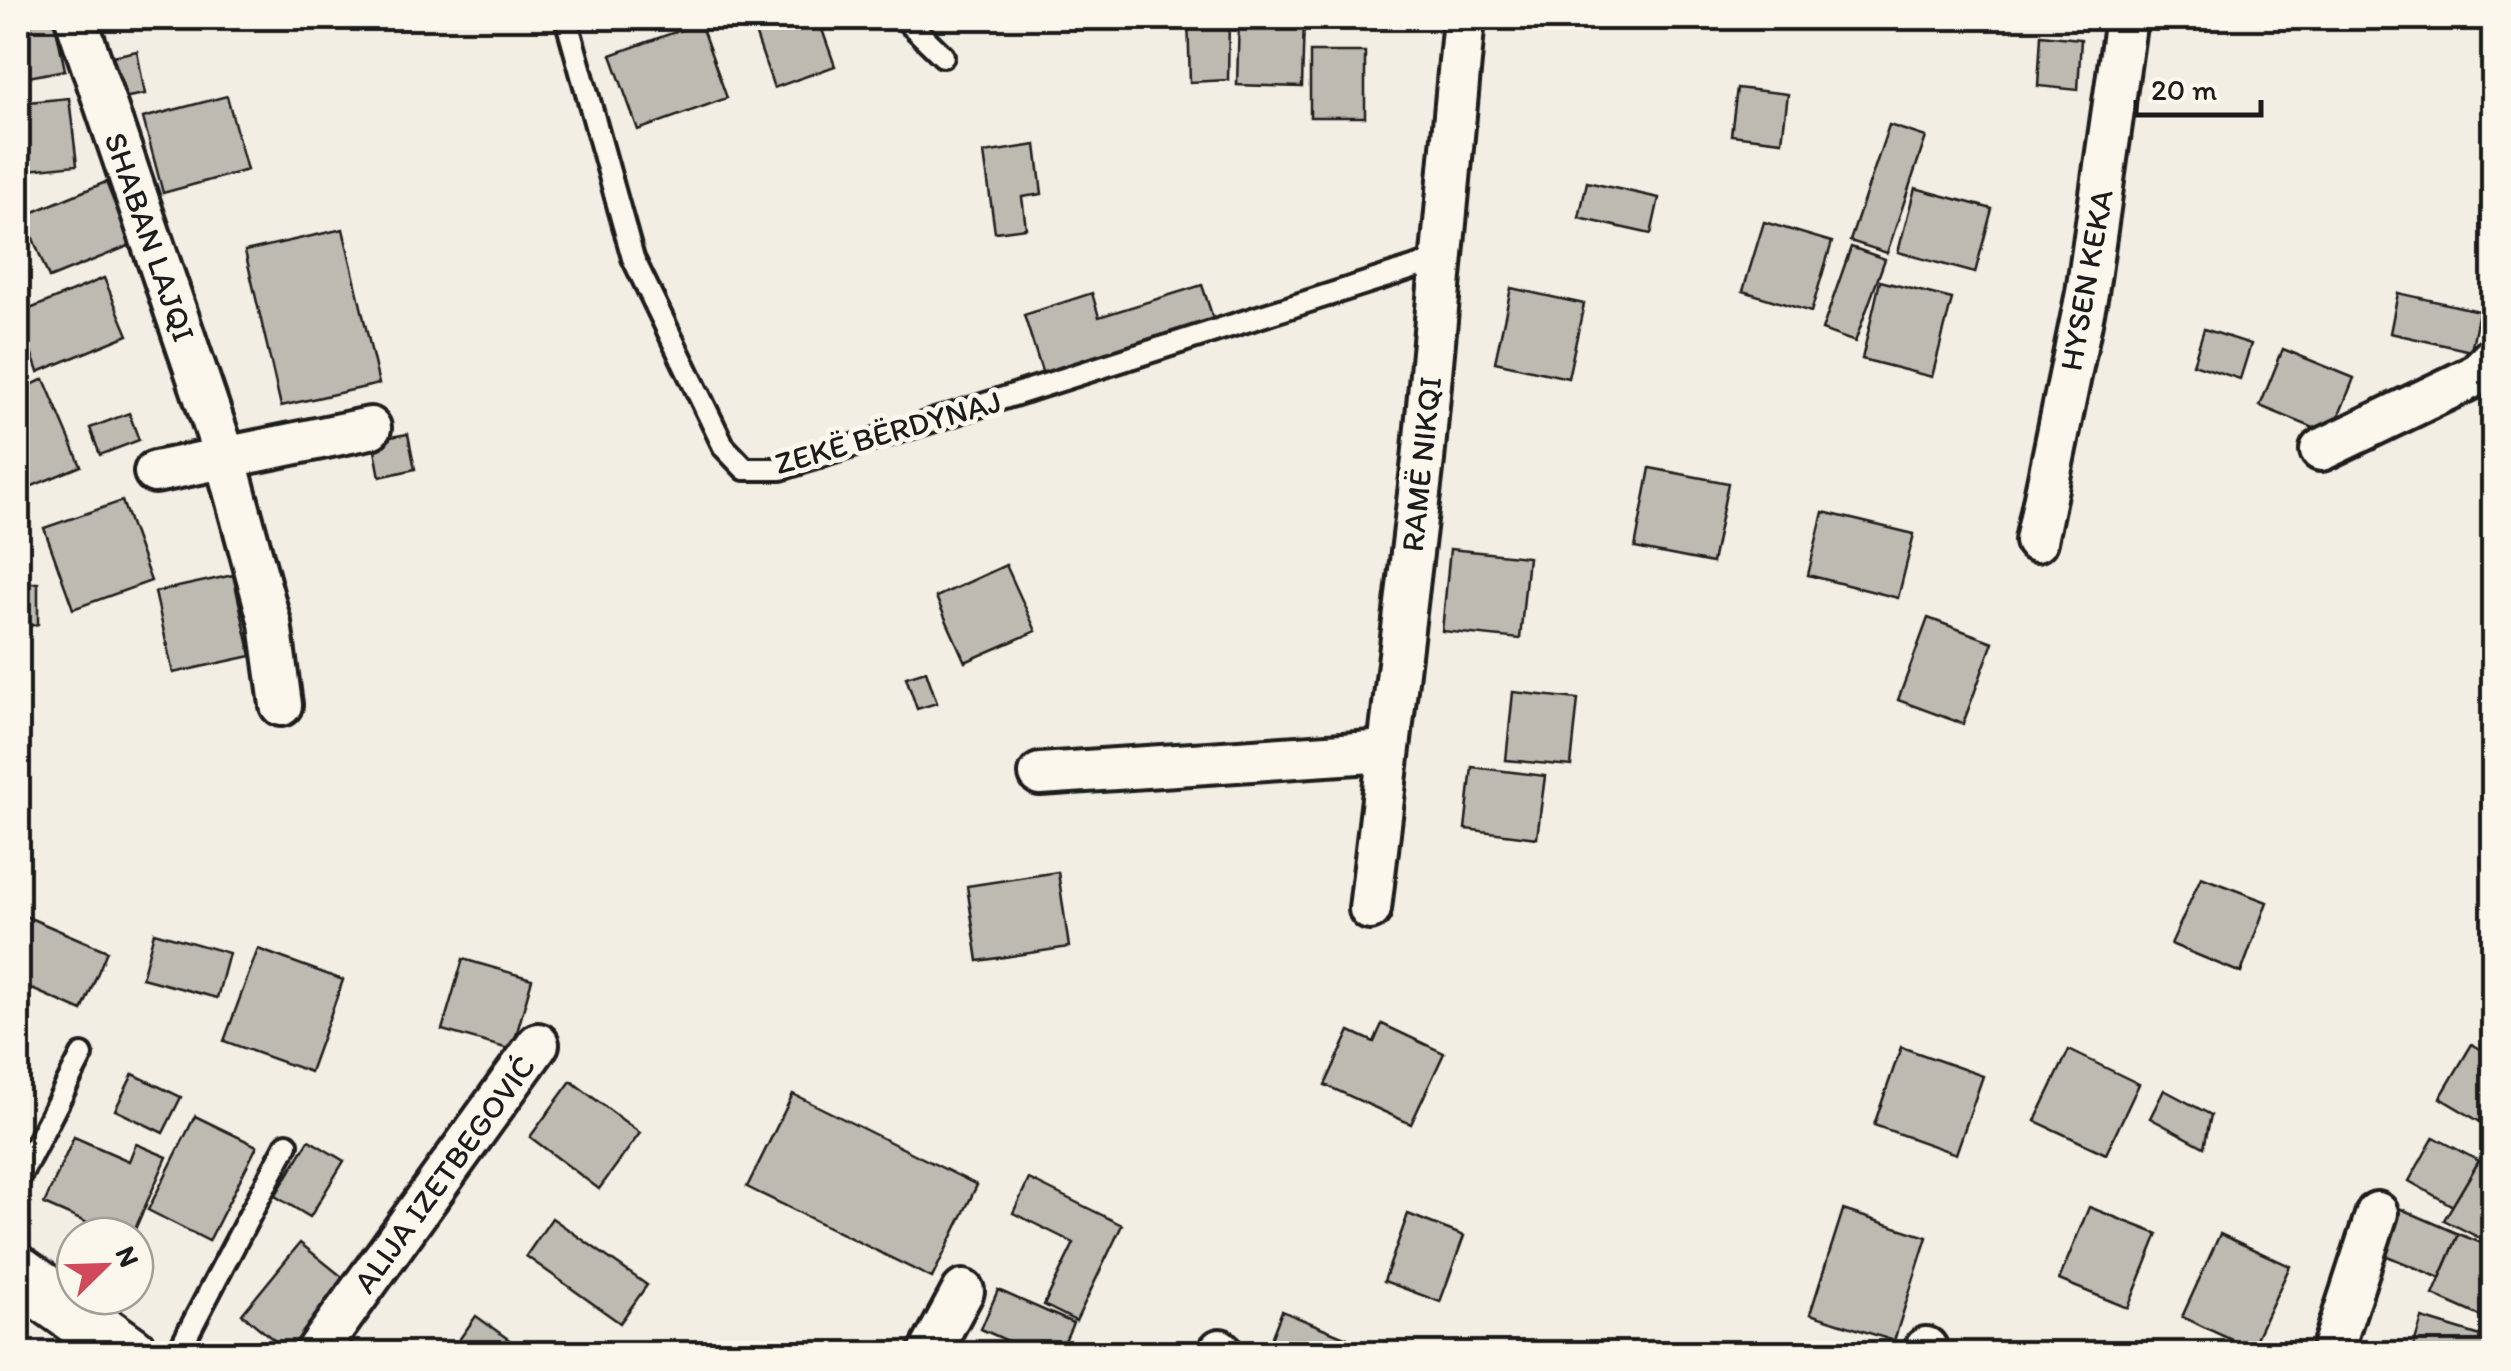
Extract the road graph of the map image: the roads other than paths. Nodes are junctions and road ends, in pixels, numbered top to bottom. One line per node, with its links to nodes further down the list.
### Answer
1 (76, 18): 11 (street, SHABAN LAJQI)
2 (566, 18): 7 (lane, ZEKË BËRDYNAJ)
3 (904, 18): 6 (lane)
4 (1464, 18): 7 (street, RAMË NIKQI)
5 (2126, 18): 13 (street, HYSEN KEKA)
6 (943, 56)
7 (1441, 259): 15 (street, RAMË NIKQI)
8 (2494, 356): 10 (street)
9 (370, 428): 11 (street)
10 (2322, 450)
11 (224, 458): 12 (street); 14 (street, SHABAN LAJQI)
12 (156, 472)
13 (2036, 541)
14 (281, 704)
15 (1388, 751): 16 (street); 17 (street, RAMË NIKQI)
16 (1040, 774)
17 (1370, 909)
18 (538, 1044): 27 (street, ALIJA IZETBEGOVIĆ)
19 (82, 1055): 21 (lane)
20 (287, 1144): 26 (lane)
21 (18, 1180)
22 (2376, 1213): 29 (street)
23 (18, 1274): 25 (main road)
24 (963, 1291): 28 (street)
25 (130, 1354)
26 (177, 1354)
27 (315, 1354)
28 (929, 1354)
29 (2332, 1354)

